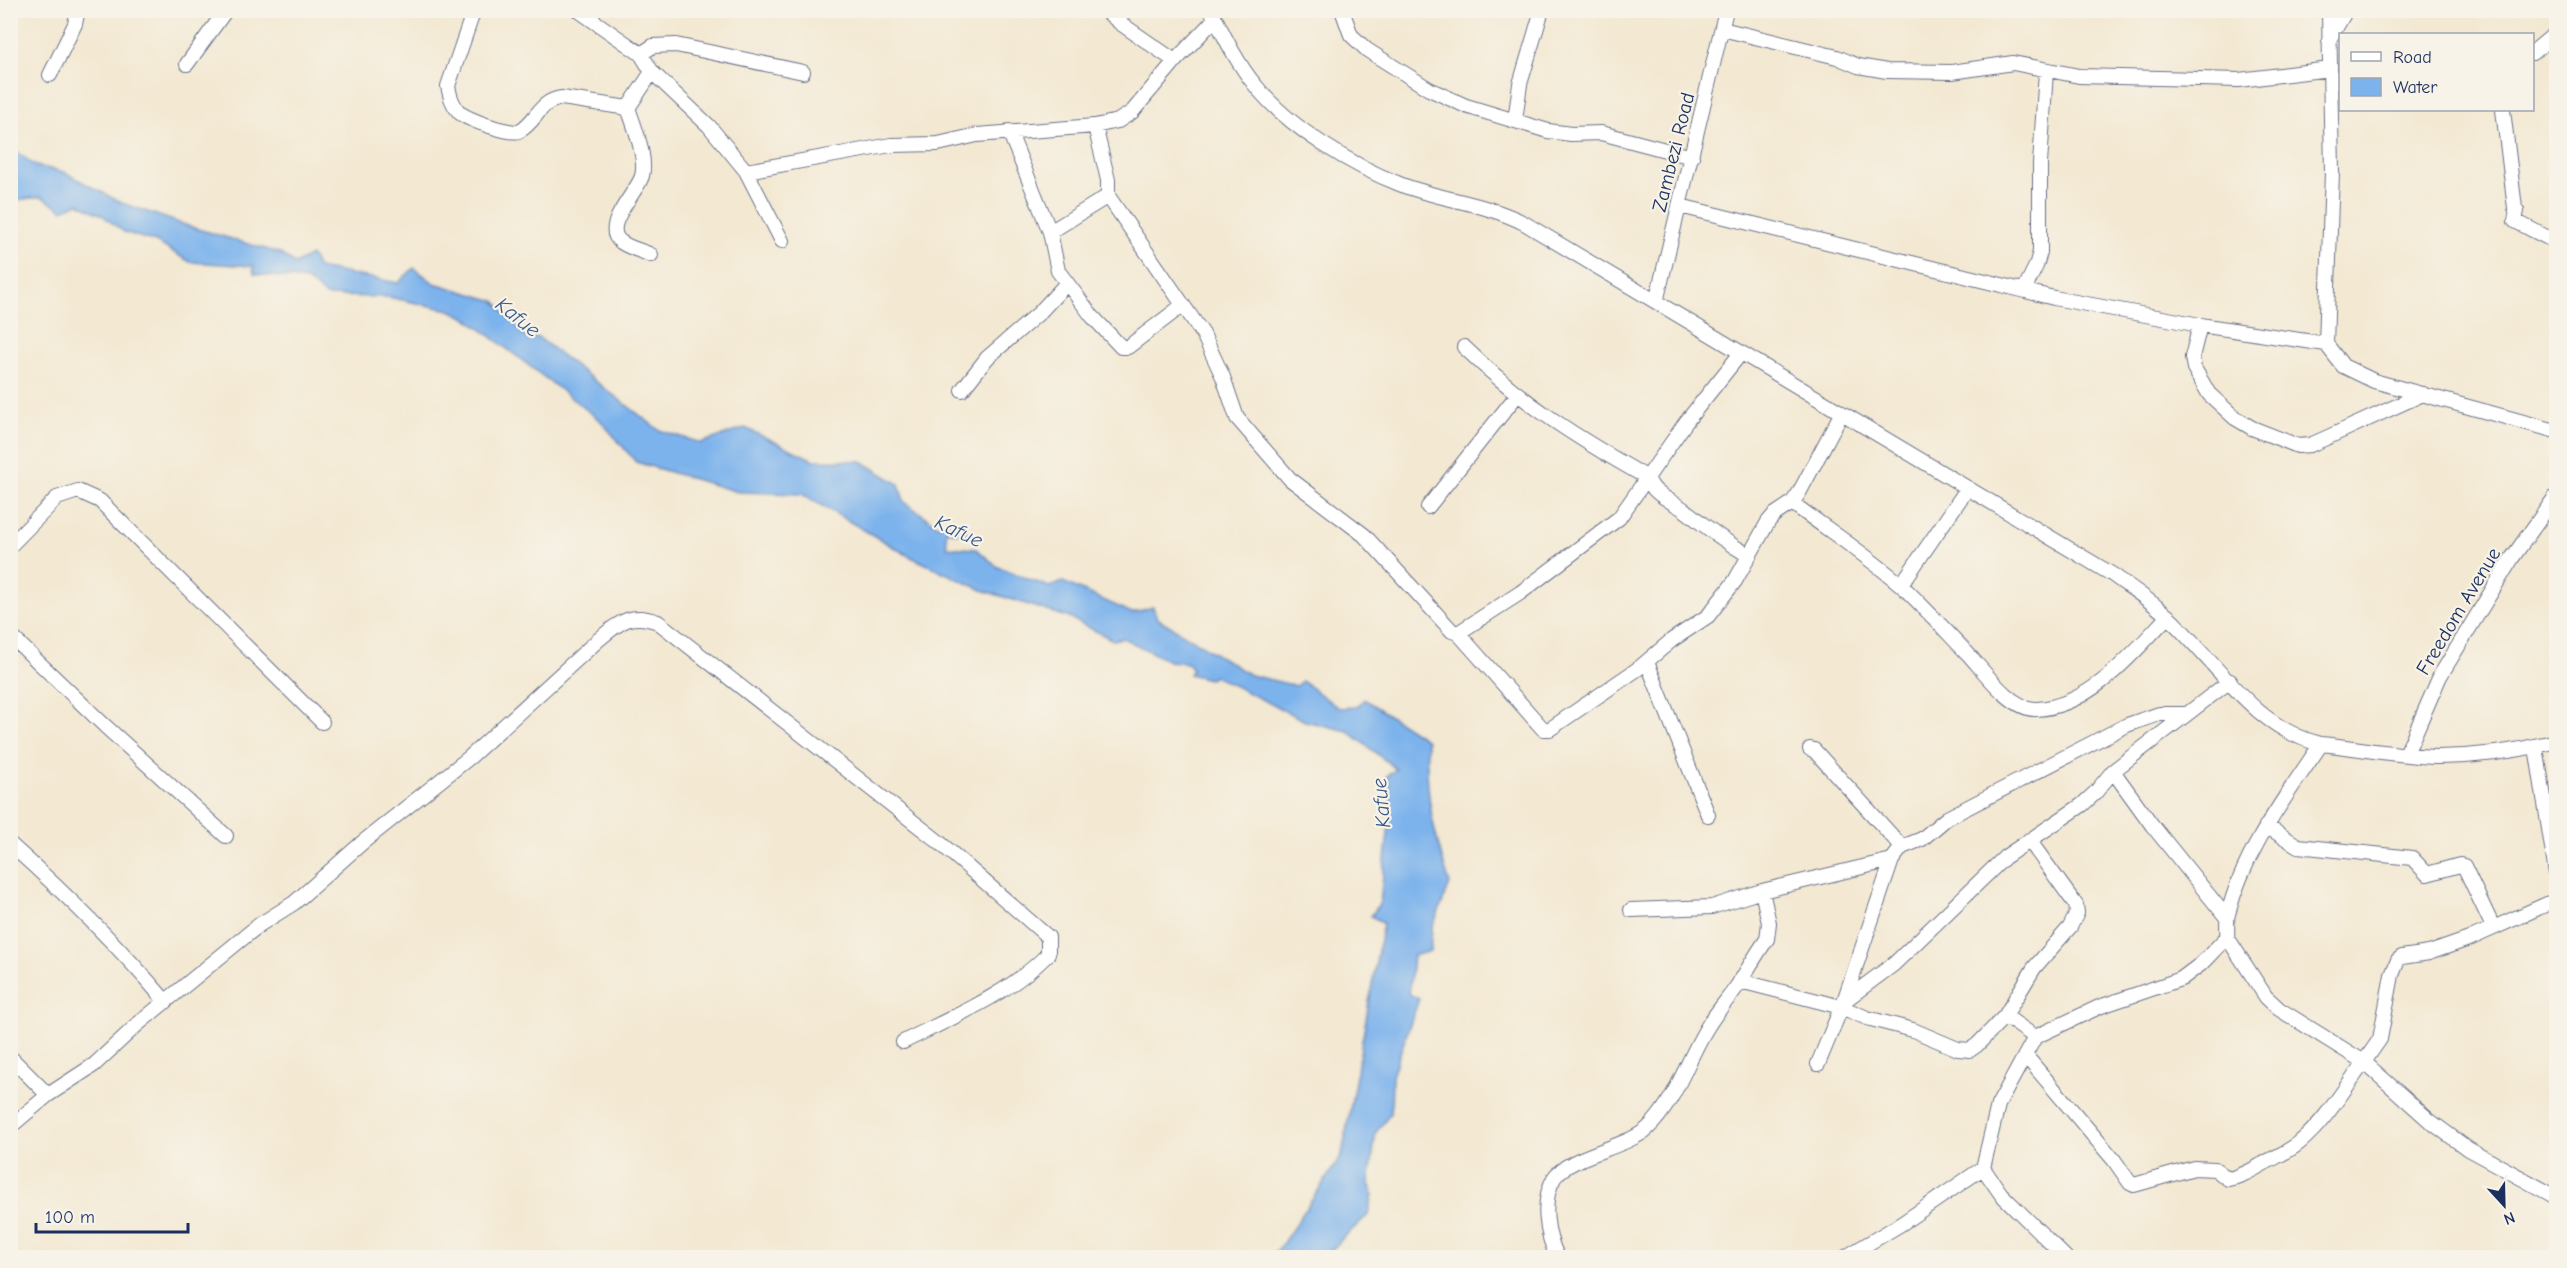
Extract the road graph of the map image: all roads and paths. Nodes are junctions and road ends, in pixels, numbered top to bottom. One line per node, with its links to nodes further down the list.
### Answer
1 (78, 10): 23 (street)
2 (226, 10): 18 (street)
3 (474, 10): 24 (street)
4 (578, 10): 16 (street)
5 (1105, 10): 17 (street)
6 (1342, 10): 26 (street)
7 (1542, 10): 26 (street)
8 (1726, 10): 12 (street, Zambezi Road)
9 (2329, 10): 14 (street)
10 (2346, 10): 14 (street)
11 (1213, 15): 17 (street); 39 (street)
12 (1722, 29): 20 (street); 29 (street, Zambezi Road)
13 (2556, 33): 15 (street)
14 (2329, 40): 19 (street)
15 (2534, 51)
16 (641, 54): 21 (street); 22 (street)
17 (1175, 61): 27 (street)
18 (187, 64)
19 (2330, 69): 20 (street); 42 (street)
20 (2046, 71): 38 (street)
21 (652, 72): 24 (street); 30 (street)
22 (803, 72)
23 (50, 75)
24 (628, 108): 36 (street)
25 (2503, 111): 35 (street)
26 (1515, 121): 29 (street)
27 (1095, 126): 28 (street); 31 (street)
28 (1009, 131): 30 (street); 33 (street)
29 (1692, 157): 32 (street, Zambezi Road)
30 (746, 171): 34 (street)
31 (1108, 196): 33 (street); 40 (street)
32 (1680, 206): 38 (street); 39 (street, Zambezi Road)
33 (1050, 232): 37 (street)
34 (782, 241)
35 (2556, 242)
36 (651, 255)
37 (1066, 284): 40 (street); 45 (street)
38 (2024, 290): 41 (street)
39 (1656, 302): 44 (street)
40 (1184, 305): 59 (street)
41 (2200, 325): 42 (street); 46 (street)
42 (2326, 344): 46 (street)
43 (1464, 347): 47 (street)
44 (1741, 353): 48 (street); 50 (street)
45 (962, 390)
46 (2423, 394): 49 (street)
47 (1517, 395): 50 (street); 54 (street)
48 (1841, 414): 51 (street); 53 (street)
49 (2556, 430)
50 (1648, 478): 56 (street); 59 (street)
51 (1967, 489): 57 (street); 58 (street)
52 (2556, 496): 69 (street, Freedom Avenue)
53 (1792, 503): 56 (street); 57 (street)
54 (1428, 507)
55 (10, 546): 64 (street)
56 (1748, 555): 61 (street)
57 (1901, 585): 58 (street)
58 (2168, 616): 62 (street)
59 (1458, 633): 61 (street)
60 (10, 635): 73 (street)
61 (1647, 662): 71 (street)
62 (2230, 681): 63 (street); 66 (street)
63 (2184, 714): 70 (street); 76 (street)
64 (322, 722)
65 (2556, 741): 67 (street)
66 (2321, 744): 69 (street); 72 (street)
67 (2536, 747): 69 (street); 78 (street)
68 (1809, 749): 76 (street)
69 (2406, 754)
70 (2113, 771): 74 (street); 82 (street)
71 (1708, 815)
72 (2266, 826): 82 (street); 83 (street)
73 (226, 836)
74 (2029, 840): 87 (street); 88 (street)
75 (10, 844): 86 (street)
76 (1902, 847): 77 (street)
77 (1892, 860): 79 (street); 87 (street)
78 (2556, 873)
79 (1762, 891): 81 (street); 85 (street)
80 (2556, 900): 83 (street)
81 (1631, 910)
82 (2227, 918): 84 (street)
83 (2493, 927): 93 (street)
84 (2227, 937): 89 (street); 93 (street)
85 (1740, 981): 87 (street); 99 (street)
86 (166, 1002): 90 (street); 95 (street)
87 (1843, 1004): 88 (street); 94 (street)
88 (2005, 1016): 89 (street)
89 (2035, 1037): 91 (street)
90 (903, 1041)
91 (2025, 1055): 93 (street); 97 (street)
92 (10, 1057): 95 (street)
93 (2364, 1062): 98 (street)
94 (1818, 1064)
95 (48, 1095): 96 (street)
96 (10, 1127)
97 (1983, 1168): 100 (street); 101 (street)
98 (2556, 1197)
99 (1558, 1257)
100 (1844, 1257)
101 (2066, 1257)

